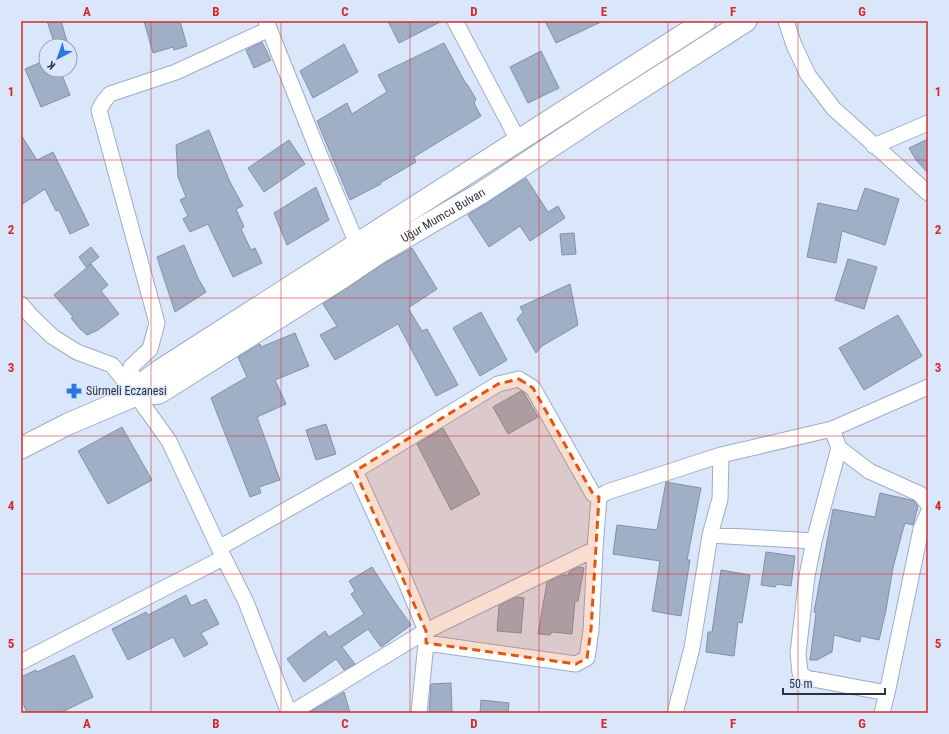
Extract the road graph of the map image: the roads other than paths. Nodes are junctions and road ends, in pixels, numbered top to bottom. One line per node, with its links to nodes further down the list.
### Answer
1 (455, 21): 7 (street)
2 (706, 21): 7 (street, Uğur Mumcu Bulvarı)
3 (746, 21): 13 (street, Uğur Mumcu Bulvarı)
4 (786, 21): 8 (street)
5 (267, 25): 10 (street); 13 (street)
6 (928, 123): 8 (street)
7 (518, 140): 10 (street, Uğur Mumcu Bulvarı)
8 (874, 146): 9 (street)
9 (928, 193)
10 (357, 244): 13 (street, Uğur Mumcu Bulvarı)
11 (21, 304): 13 (street)
12 (928, 386): 14 (street)
13 (136, 395): 15 (street, Uğur Mumcu Bulvarı); 25 (street)
14 (832, 429): 16 (street); 17 (street)
15 (21, 448)
16 (839, 448): 20 (street); 23 (street)
17 (721, 455): 19 (street); 22 (street)
18 (355, 471): 19 (street); 25 (street); 26 (street)
19 (599, 497): 24 (street)
20 (928, 504)
21 (928, 513): 28 (street)
22 (710, 535): 23 (street); 31 (street)
23 (814, 541): 28 (street)
24 (595, 549): 26 (street); 26 (street)
25 (221, 553): 27 (street); 29 (street)
26 (426, 637): 29 (street); 30 (street)
27 (21, 662)
28 (887, 694): 32 (street)
29 (290, 713)
30 (419, 713)
31 (675, 713)
32 (882, 713)

